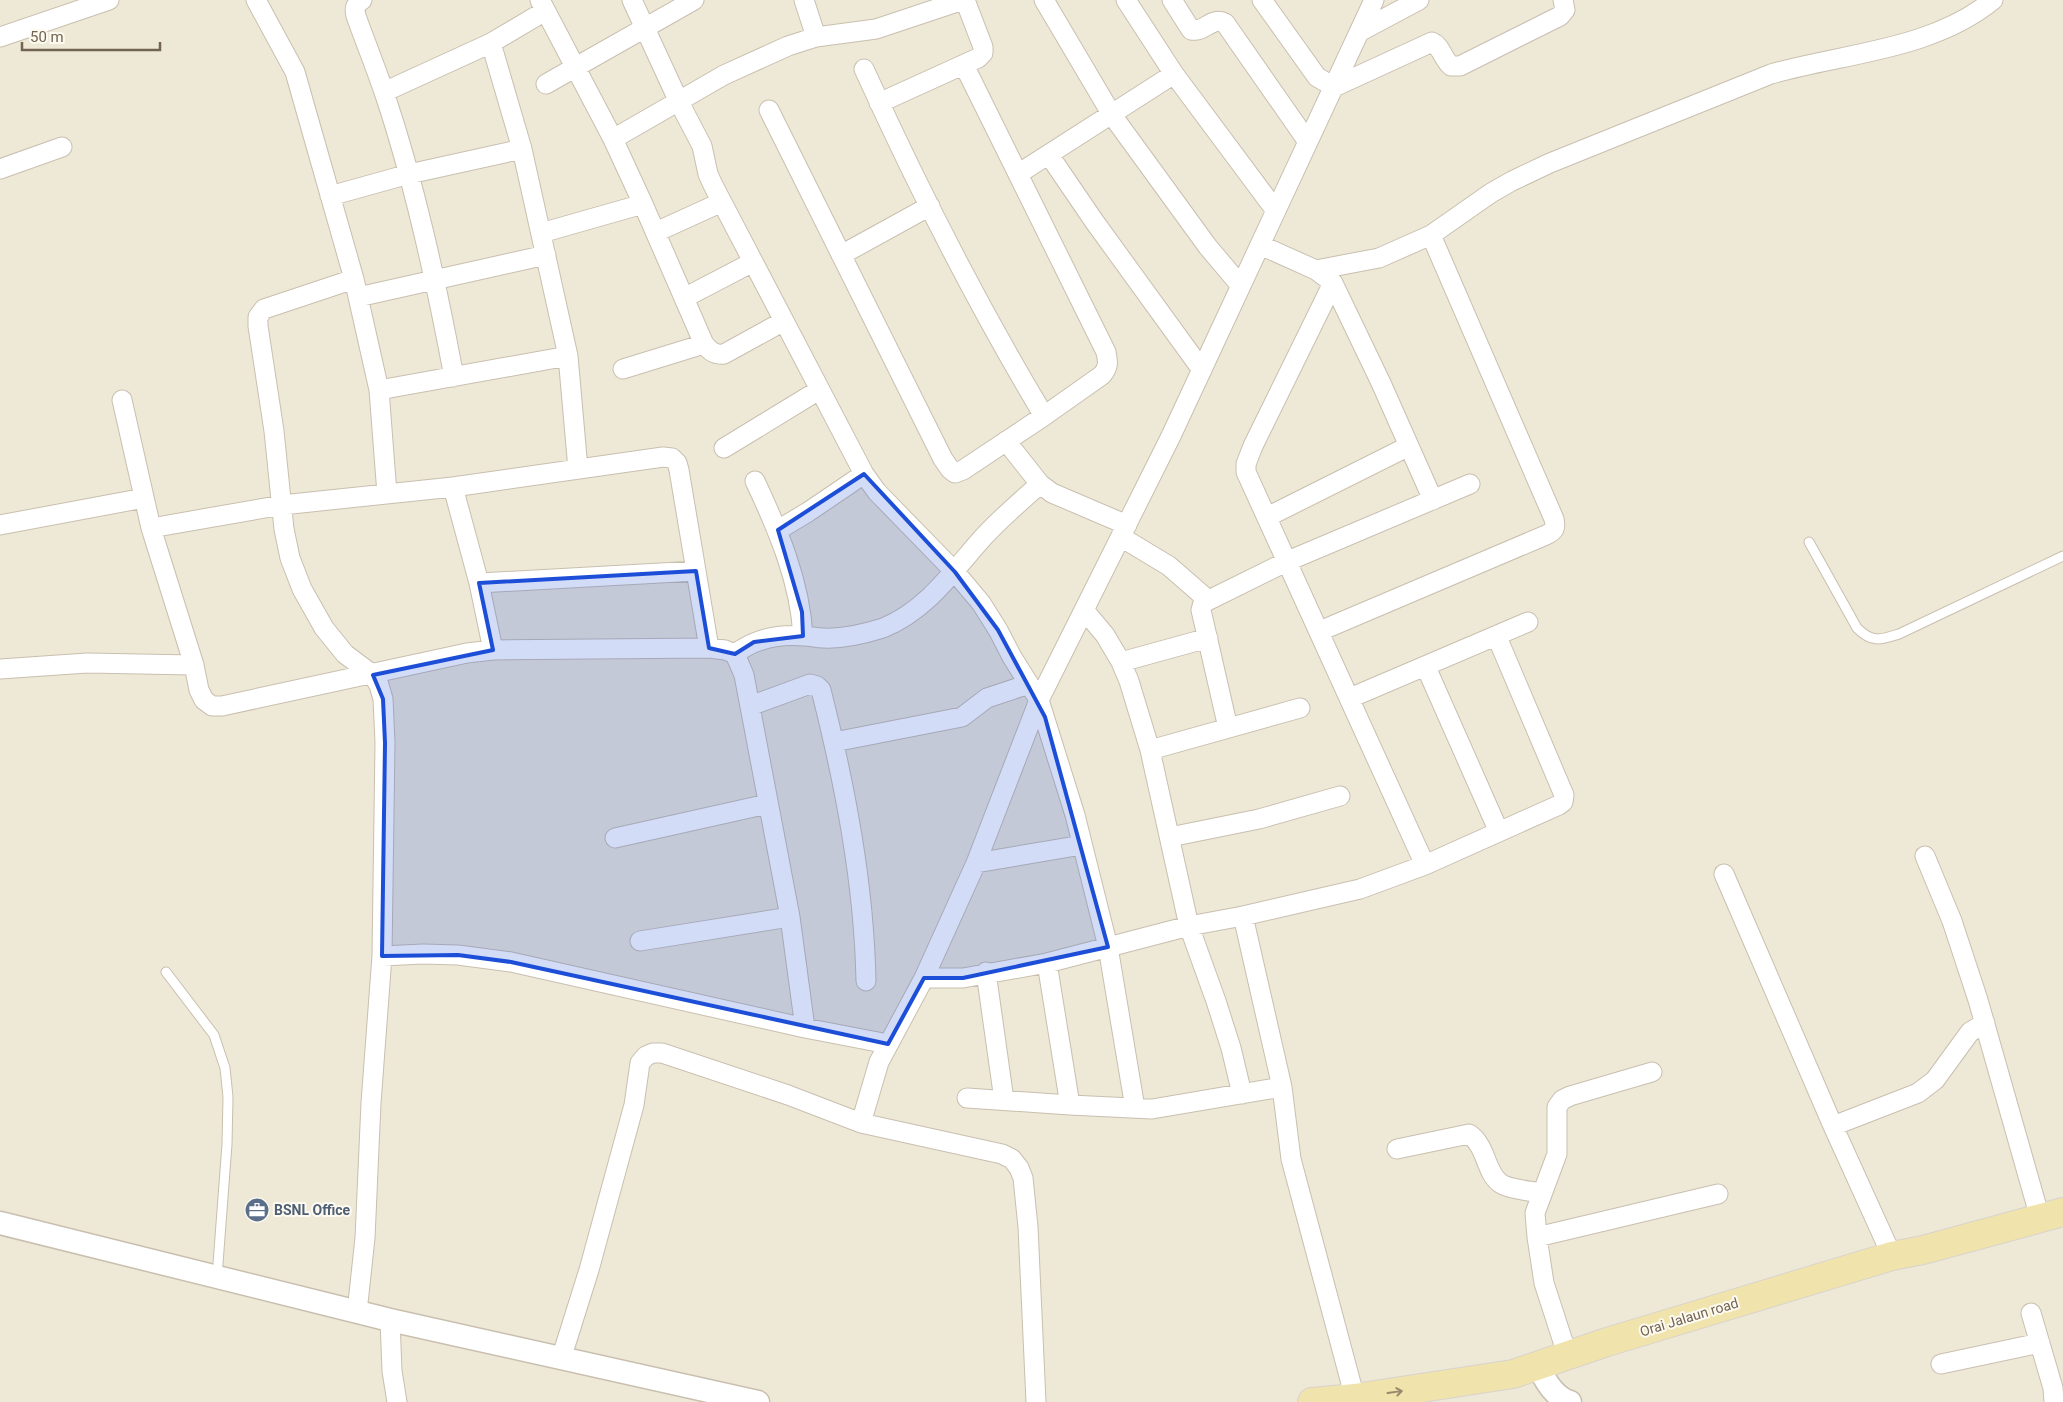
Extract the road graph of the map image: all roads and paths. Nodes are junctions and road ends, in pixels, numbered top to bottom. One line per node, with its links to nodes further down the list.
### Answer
1 (109, 0): 19 (street)
2 (256, 0): 41 (street)
3 (362, 0): 28 (street)
4 (632, 0): 17 (street)
5 (694, 0): 17 (street)
6 (804, 0): 20 (street)
7 (964, 0): 20 (street); 22 (street)
8 (1044, 0): 32 (street)
9 (1126, 0): 25 (street)
10 (1172, 0): 34 (street)
11 (1262, 0): 27 (street)
12 (1374, 0): 18 (street)
13 (1419, 0): 18 (street)
14 (1563, 0): 27 (street)
15 (1993, 0): 48 (street)
16 (542, 6): 21 (street); 23 (street)
17 (645, 28): 23 (street); 29 (street)
18 (1360, 32): 27 (street)
19 (0, 37)
20 (816, 37): 29 (street)
21 (491, 43): 28 (street); 36 (street)
22 (964, 65): 30 (street); 40 (street)
23 (576, 67): 26 (street); 33 (street)
24 (864, 69): 30 (street)
25 (1174, 74): 32 (street); 45 (street)
26 (546, 84)
27 (1334, 87): 34 (street)
28 (384, 92): 39 (street)
29 (679, 102): 33 (street); 42 (street)
30 (879, 103): 44 (street)
31 (769, 110): 51 (street)
32 (1112, 114): 37 (street); 57 (street)
33 (613, 139): 43 (street)
34 (1308, 142): 45 (street)
35 (62, 147): 38 (street)
36 (522, 149): 39 (street); 47 (street)
37 (1049, 155): 40 (street); 64 (street)
38 (0, 169)
39 (409, 174): 41 (street); 55 (street)
40 (1018, 174): 69 (street)
41 (330, 196): 54 (street)
42 (722, 202): 46 (street); 52 (street)
43 (643, 204): 46 (street); 47 (street)
44 (930, 206): 51 (street); 69 (street)
45 (1276, 211): 49 (street)
46 (656, 232): 59 (street)
47 (541, 234): 50 (street)
48 (1431, 235): 53 (street); 97 (street)
49 (1260, 245): 53 (street); 57 (street)
50 (546, 255): 55 (street); 62 (street)
51 (841, 255): 70 (street)
52 (753, 262): 59 (street); 60 (street)
53 (1316, 270): 56 (street)
54 (354, 279): 58 (street); 82 (street)
55 (434, 280): 58 (street); 65 (street)
56 (1333, 283): 71 (street); 83 (street)
57 (1241, 286): 64 (street)
58 (358, 297): 66 (street)
59 (684, 298): 61 (street)
60 (784, 321): 61 (street); 67 (street)
61 (704, 344): 63 (street)
62 (568, 356): 65 (street); 73 (street)
63 (623, 369)
64 (1202, 370): 87 (street)
65 (454, 377): 66 (street)
66 (380, 390): 79 (street)
67 (819, 390): 72 (street); 74 (street)
68 (122, 400): 80 (street)
69 (1044, 416): 70 (street)
70 (1006, 441): 76 (street)
71 (1409, 446): 81 (street); 83 (street)
72 (724, 448)
73 (578, 469): 78 (street); 91 (street)
74 (864, 474): 86 (street); 92 (street)
75 (756, 480): 86 (street)
76 (1040, 484): 87 (street); 92 (street)
77 (1470, 484): 81 (street)
78 (453, 487): 79 (street); 93 (street)
79 (387, 494): 82 (street)
80 (144, 498): 84 (street); 85 (street)
81 (1433, 500): 90 (street)
82 (282, 505): 85 (street); 108 (street)
83 (1267, 517): 90 (street)
84 (0, 525)
85 (151, 528): 105 (street)
86 (778, 530): 98 (street)
87 (1124, 531): 94 (street); 95 (street)
88 (1808, 542): 89 (lane)
89 (2063, 556)
90 (1288, 561): 94 (street); 97 (street)
91 (696, 571): 93 (street); 101 (street)
92 (955, 572): 98 (street); 109 (street)
93 (479, 583): 102 (street)
94 (1208, 600): 100 (street)
95 (1084, 610): 104 (street); 111 (street)
96 (1528, 622): 99 (street)
97 (1320, 631): 110 (street)
98 (803, 636): 103 (street)
99 (1497, 637): 106 (street); 119 (street)
100 (1208, 638): 104 (street); 114 (street)
101 (709, 648): 102 (street); 103 (street)
102 (493, 650): 108 (street)
103 (735, 654): 112 (street)
104 (1121, 662): 116 (street)
105 (194, 665): 107 (street); 108 (street)
106 (1426, 667): 110 (street); 119 (street)
107 (0, 669)
108 (373, 675): 132 (street)
109 (1029, 684): 111 (street); 115 (street)
110 (1350, 698): 125 (street)
111 (1039, 700): 122 (street); 124 (street)
112 (750, 706): 115 (street); 118 (street)
113 (1300, 708): 114 (street)
114 (1228, 728): 116 (street)
115 (834, 742): 137 (street)
116 (1150, 750): 120 (street)
117 (1340, 796): 120 (street)
118 (767, 804): 121 (street); 128 (street)
119 (1499, 832): 125 (street)
120 (1170, 837): 129 (street)
121 (616, 838)
122 (1082, 845): 124 (street); 131 (street)
123 (1925, 856): 138 (street)
124 (976, 863): 136 (street)
125 (1425, 865): 127 (street)
126 (1724, 874): 149 (street)
127 (1243, 916): 129 (street); 142 (street)
128 (790, 917): 130 (street); 139 (street)
129 (1189, 926): 131 (street); 143 (street)
130 (640, 941)
131 (1108, 947): 133 (street); 147 (street)
132 (382, 956): 139 (street); 158 (street)
133 (1047, 963): 135 (street); 146 (street)
134 (166, 972): 157 (lane)
135 (986, 972): 136 (street); 145 (street)
136 (924, 978): 140 (street)
137 (866, 981)
138 (1985, 1023): 149 (street); 153 (street)
139 (805, 1028): 140 (street)
140 (888, 1044): 148 (street)
141 (1652, 1072): 151 (street)
142 (1282, 1087): 143 (street); 166 (street)
143 (1242, 1094): 147 (street)
144 (967, 1098): 145 (street)
145 (1004, 1100): 146 (street)
146 (1070, 1105): 147 (street)
147 (1135, 1108)
148 (862, 1123): 163 (street); 169 (street)
149 (1833, 1126): 156 (street)
150 (1397, 1149): 151 (street)
151 (1541, 1194): 155 (street)
152 (1718, 1194): 155 (street)
153 (2055, 1219): 156 (main road, Orai Jalaun road); 165 (main road)
154 (0, 1223): 157 (street)
155 (1537, 1237): 162 (street)
156 (1892, 1256): 162 (main road, Orai Jalaun road)
157 (216, 1277): 158 (street)
158 (357, 1312): 160 (street)
159 (2031, 1313): 161 (street)
160 (390, 1320): 163 (street); 167 (street)
161 (2040, 1343): 164 (street); 173 (street)
162 (1568, 1356): 165 (main road, Orai Jalaun road)
163 (561, 1359): 168 (street)
164 (1941, 1364)
165 (1541, 1371): 166 (main road, Orai Jalaun road, one-way to 165); 171 (main road); 172 (street)
166 (1356, 1400): 170 (main road, Orai Jalaun road)
167 (397, 1402)
168 (758, 1402)
169 (1036, 1402)
170 (1312, 1402)
171 (1420, 1402)
172 (1570, 1402)
173 (2054, 1402)

